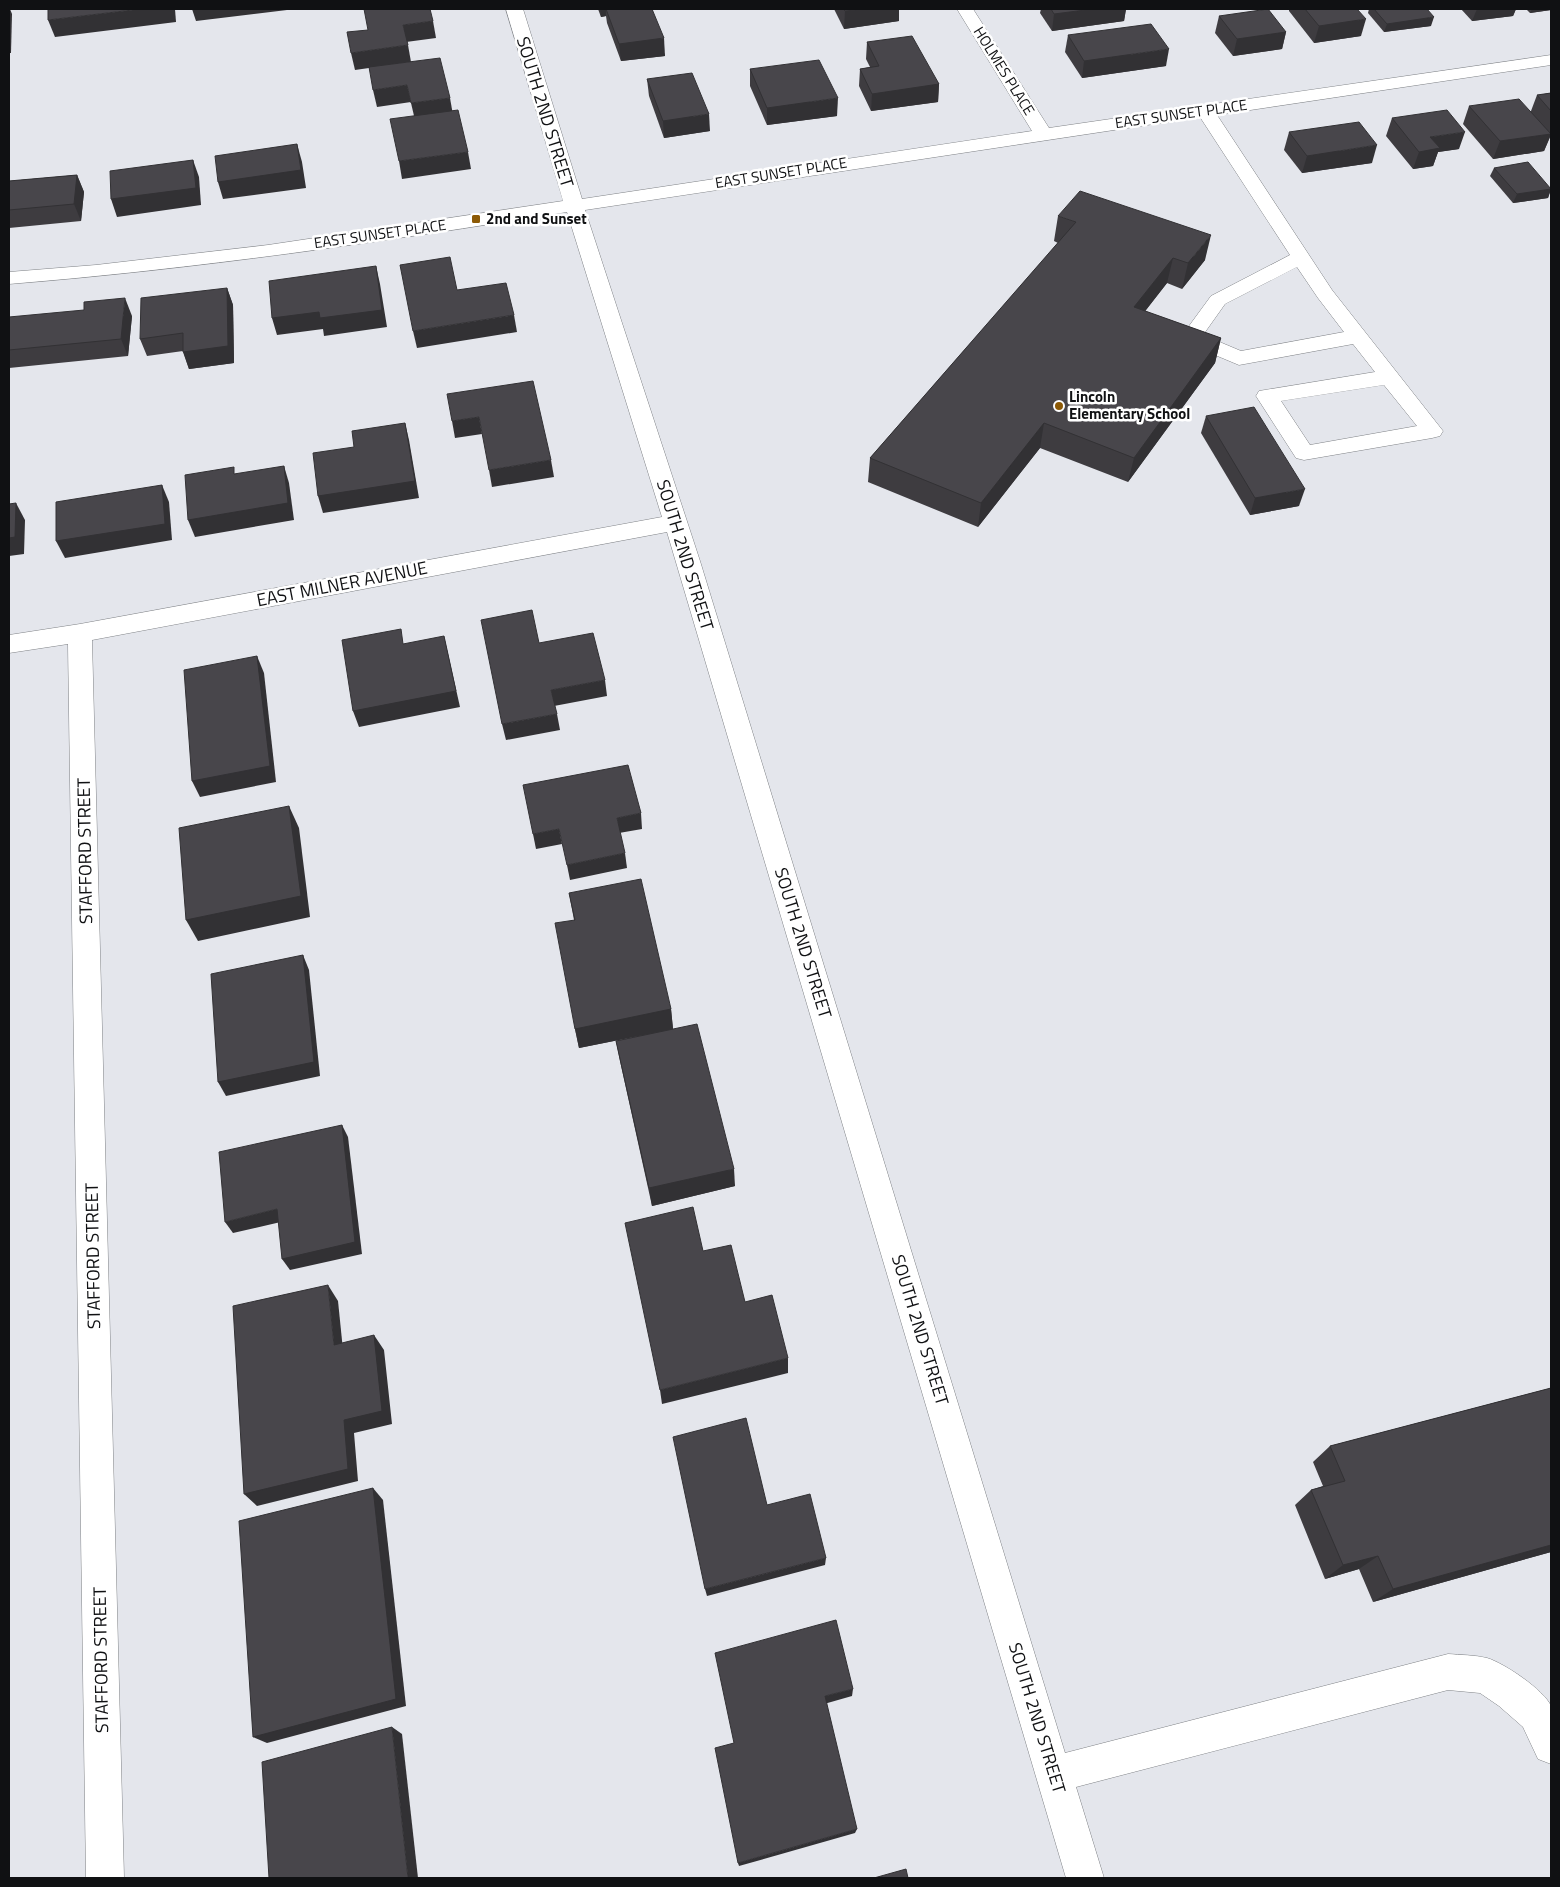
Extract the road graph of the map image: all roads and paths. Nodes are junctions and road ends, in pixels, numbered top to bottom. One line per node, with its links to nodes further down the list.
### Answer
1 (514, 9): 6 (street, SOUTH 2ND STREET)
2 (965, 9): 5 (street, HOLMES PLACE)
3 (1551, 60): 4 (street, EAST SUNSET PLACE)
4 (1205, 110): 5 (street, EAST SUNSET PLACE); 7 (street)
5 (1043, 134): 6 (street, EAST SUNSET PLACE)
6 (574, 205): 8 (street, EAST SUNSET PLACE); 11 (street, SOUTH 2ND STREET)
7 (1301, 257): 9 (street); 9 (street)
8 (9, 278)
9 (1358, 336): 10 (street)
10 (1389, 377): 10 (street)
11 (676, 522): 12 (street, EAST MILNER AVENUE); 15 (street, SOUTH 2ND STREET)
12 (80, 633): 13 (street, EAST MILNER AVENUE); 16 (street, STAFFORD STREET)
13 (9, 644)
14 (1551, 1746): 15 (street)
15 (1054, 1774): 17 (street, SOUTH 2ND STREET)
16 (105, 1878)
17 (1085, 1878)

